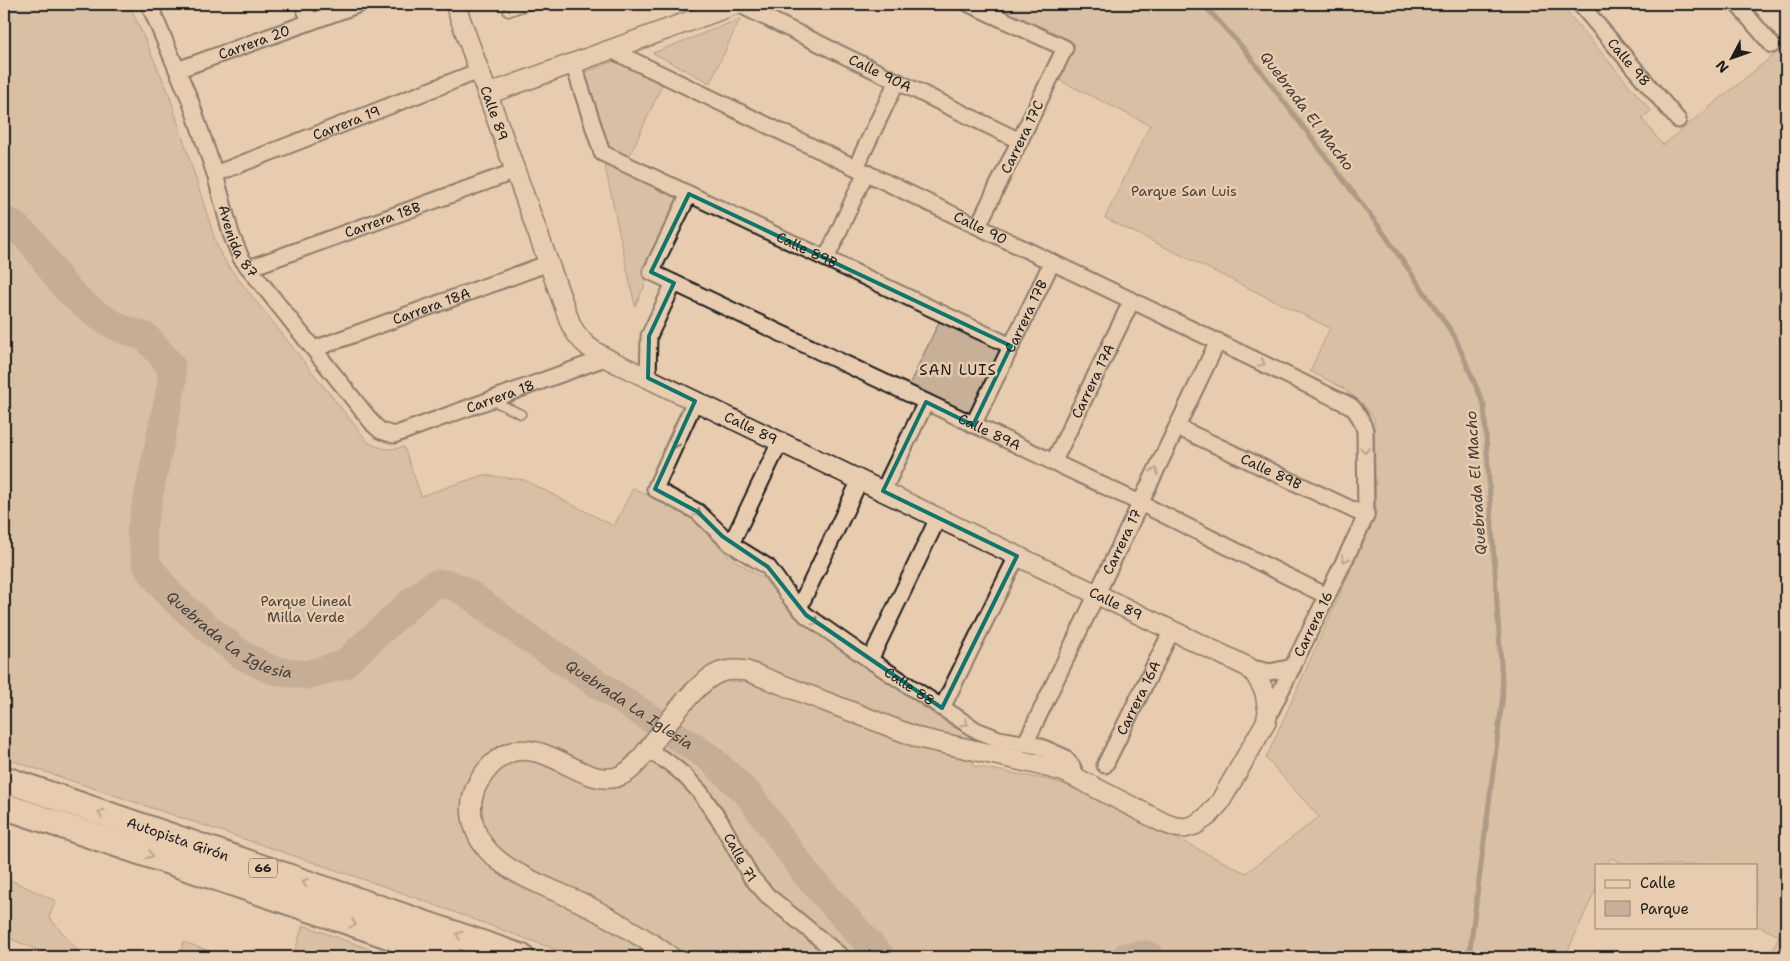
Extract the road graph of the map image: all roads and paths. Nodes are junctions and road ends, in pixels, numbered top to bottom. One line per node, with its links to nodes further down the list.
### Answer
1 (149, 4): 15 (street, Avenida 87)
2 (303, 4): 11 (street)
3 (360, 4): 11 (street, Carrera 20)
4 (455, 4): 16 (street, Calle 89)
5 (530, 4): 10 (lane)
6 (738, 4): 13 (street); 17 (street, Calle 90A)
7 (969, 4): 20 (street, Carrera 17C)
8 (1580, 4): 19 (street, Calle 98)
9 (1737, 4): 12 (street)
10 (508, 12)
11 (310, 22): 15 (street, Carrera 20)
12 (1772, 46)
13 (611, 50): 14 (street); 21 (street, Calle 90)
14 (573, 64): 18 (street); 24 (street, Calle 89B)
15 (178, 70): 23 (street, Avenida 87)
16 (480, 71): 18 (street, Calle 89); 23 (street, Carrera 19)
17 (897, 81): 20 (street, Calle 90A); 21 (street)
18 (488, 94): 22 (street, Calle 89)
19 (1678, 120)
20 (1020, 141): 25 (street, Carrera 17C)
21 (861, 170): 25 (street, Calle 90); 26 (street)
22 (516, 171): 28 (street, Calle 89); 29 (street, Carrera 18B)
23 (215, 174): 29 (street, Avenida 87)
24 (688, 194): 26 (street, Calle 89B); 30 (street, Calle 89A)
25 (978, 226): 27 (street, Calle 90)
26 (826, 259): 33 (street, Calle 89B)
27 (1052, 262): 31 (street, Calle 90); 33 (street, Carrera 17B)
28 (549, 263): 34 (street, Carrera 18A); 35 (street, Calle 89)
29 (249, 268): 34 (street, Avenida 87)
30 (674, 283): 36 (street); 39 (street, Calle 89A)
31 (1132, 300): 32 (street, Calle 90); 46 (street, Carrera 17A)
32 (1218, 341): 40 (street, Calle 90, one-way to 40); 43 (street, Carrera 17)
33 (1011, 346): 42 (street, Carrera 17B)
34 (314, 349): 44 (street, Avenida 87)
35 (605, 358): 36 (street, Calle 89); 37 (street, Carrera 18)
36 (648, 378): 38 (street, Calle 89)
37 (490, 400): 41 (lane); 44 (street, Carrera 18)
38 (695, 401): 45 (street, Calle 89); 52 (street, Calle 88, one-way to 52)
39 (926, 402): 42 (street, Calle 89A); 48 (street)
40 (1351, 406): 50 (street, Carrera 16, one-way to 50)
41 (521, 414)
42 (973, 425): 46 (street, Calle 89A)
43 (1177, 427): 49 (street, Carrera 17, one-way to 43); 50 (street, Calle 89B)
44 (394, 435)
45 (780, 442): 47 (street, Calle 89); 52 (street)
46 (1053, 462): 49 (street, Calle 89A)
47 (860, 480): 48 (street, Calle 89); 56 (street)
48 (883, 491): 51 (street, Calle 89)
49 (1140, 504): 54 (street, Carrera 17); 55 (street, Calle 89A)
50 (1366, 516): 55 (street, Carrera 16, one-way to 55)
51 (938, 518): 53 (street, Calle 89); 58 (street)
52 (731, 544): 56 (street, Calle 88)
53 (1017, 556): 54 (street, Calle 89); 61 (street)
54 (1096, 594): 57 (street, Calle 89); 63 (street, Carrera 17)
55 (1327, 596): 60 (street, Carrera 16)
56 (798, 608): 58 (street, Calle 88, one-way to 58)
57 (1172, 630): 59 (street, Calle 89); 65 (street, Carrera 16A)
58 (870, 660): 61 (street, Calle 88)
59 (1248, 667): 60 (street, Calle 89); 62 (street, Calle 89)
60 (1293, 667): 62 (street, Carrera 16)
61 (942, 708): 63 (street, Calle 88, one-way to 63)
62 (1266, 722): 69 (street, Carrera 16)
63 (1026, 742): 66 (street, Calle 88)
64 (652, 744): 66 (street); 72 (street); 73 (street, Calle 71)
65 (1105, 765)
66 (1077, 777): 69 (street, Calle 88)
67 (4, 780): 71 (highway, Autopista Girón / 66, one-way to 67)
68 (4, 806): 70 (highway, Autopista Girón / 66, one-way to 70)
69 (1195, 825)
70 (449, 957)
71 (521, 957)
72 (671, 957)
73 (842, 957)

